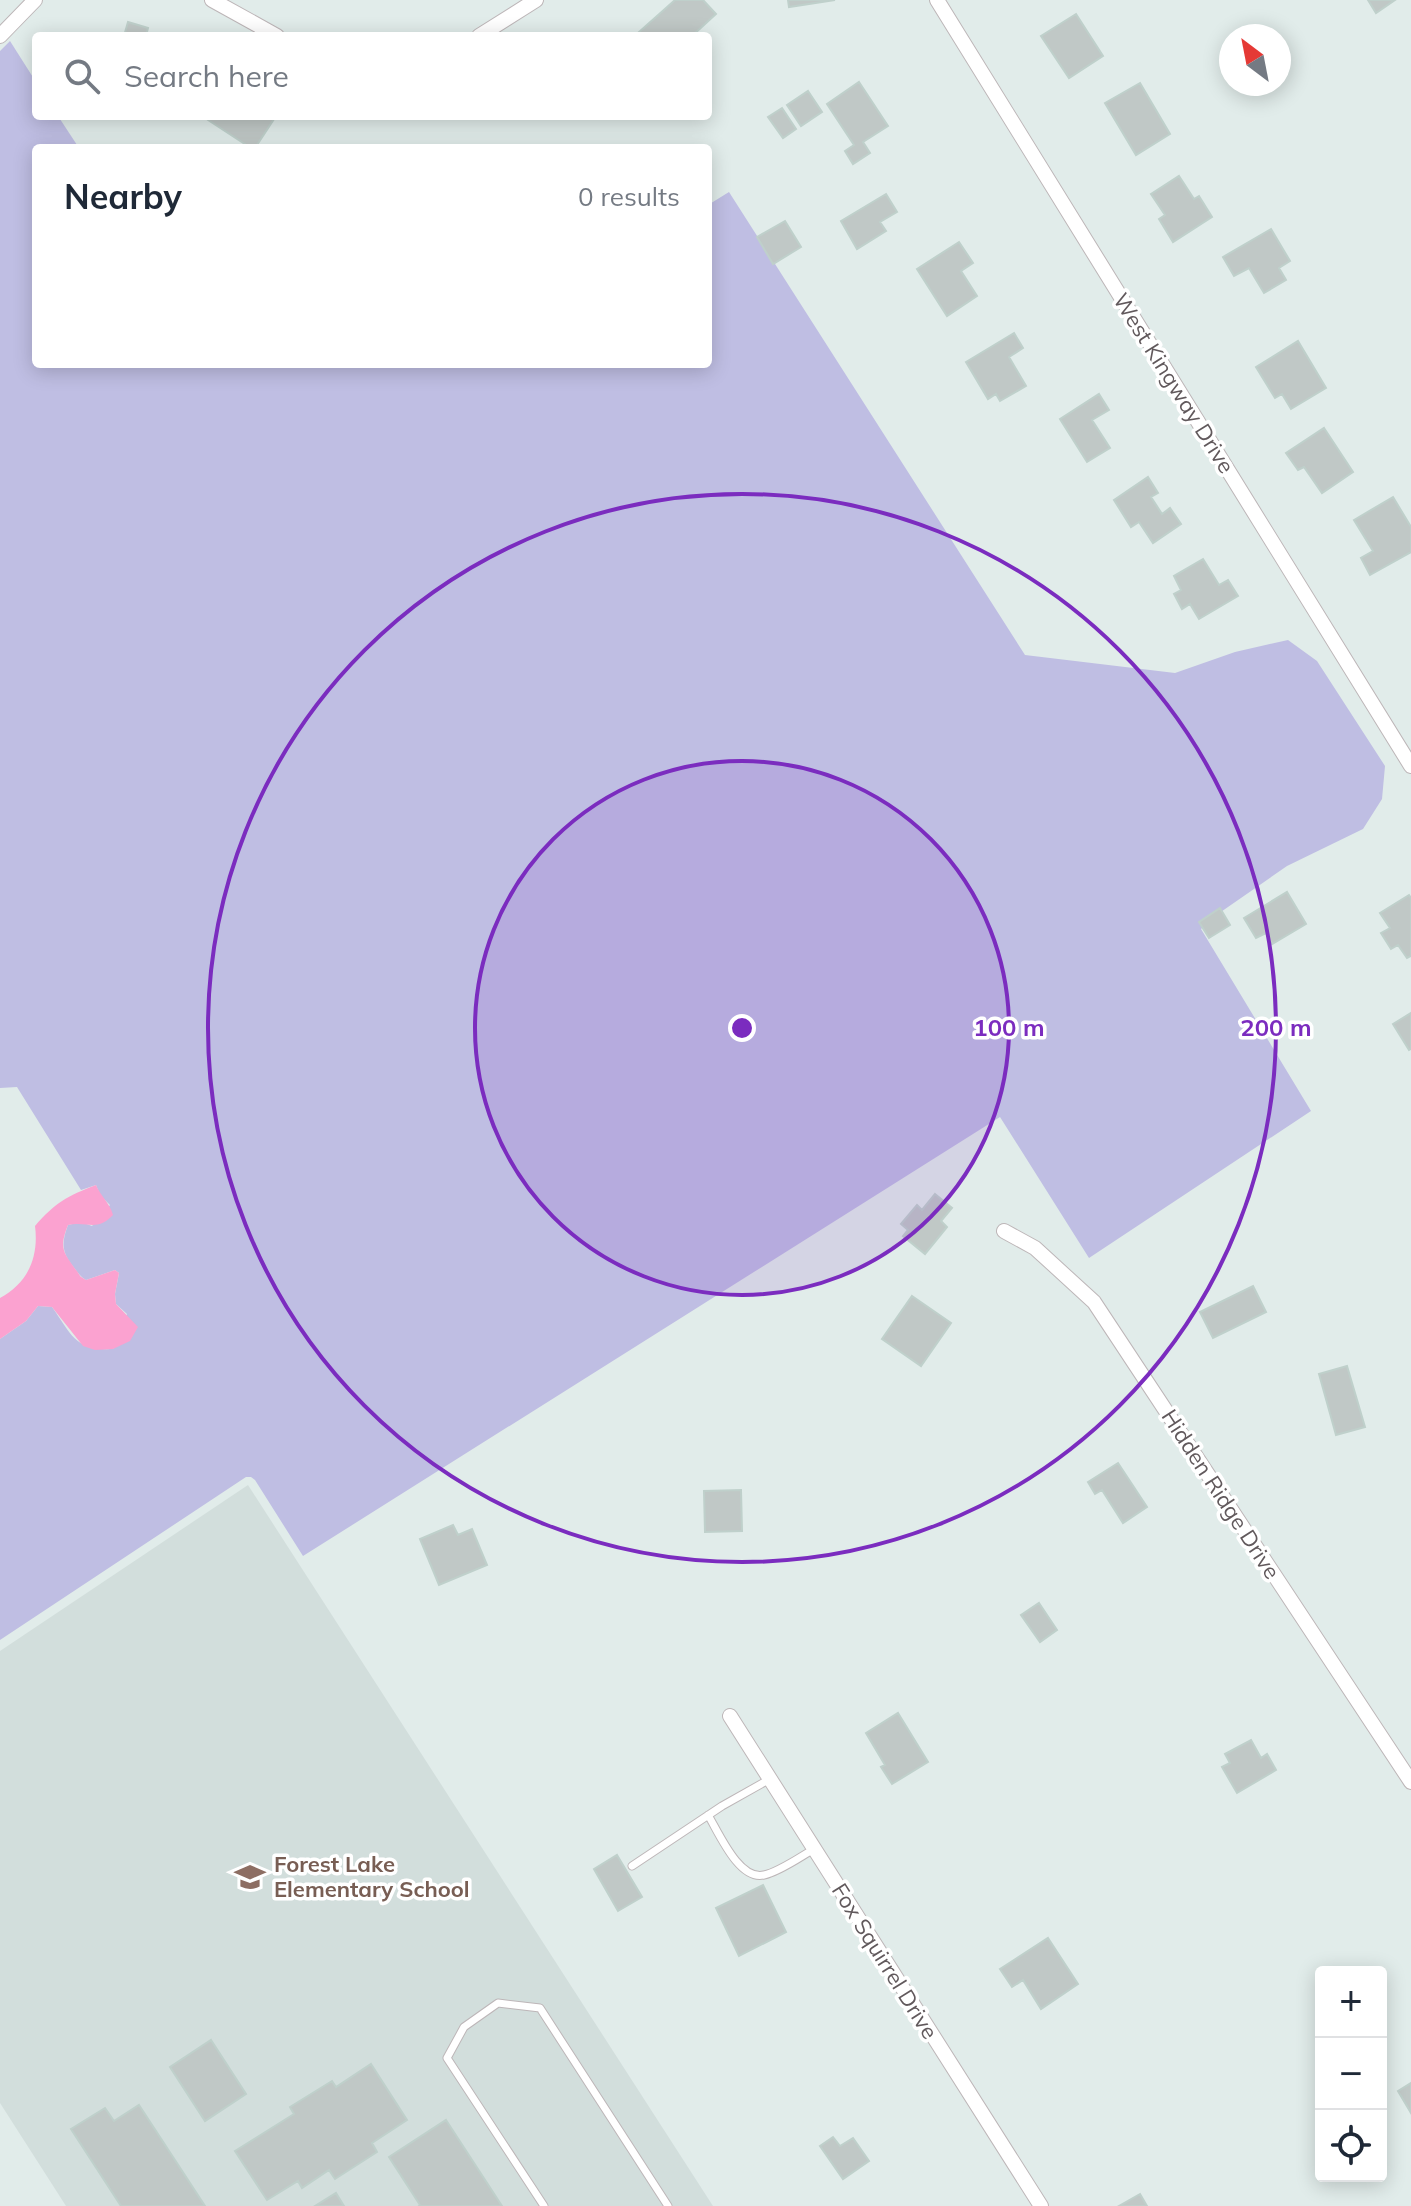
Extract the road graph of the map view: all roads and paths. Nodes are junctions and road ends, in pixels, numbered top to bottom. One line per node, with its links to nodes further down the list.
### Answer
1 (35, 0): 7 (street)
2 (212, 0): 5 (street)
3 (536, 0): 6 (street)
4 (937, 0): 8 (street, West Kingway Drive)
5 (270, 32)
6 (485, 32)
7 (0, 36)
8 (1411, 766)
9 (1004, 1231): 12 (street, Hidden Ridge Drive)
10 (730, 1716): 11 (street, Fox Squirrel Drive)
11 (770, 1779): 13 (lane); 14 (street, Fox Squirrel Drive)
12 (1411, 1782)
13 (708, 1815): 14 (lane); 15 (lane)
14 (814, 1849): 18 (street, Fox Squirrel Drive)
15 (632, 1866)
16 (544, 2206): 17 (lane)
17 (668, 2206)
18 (1041, 2206)

